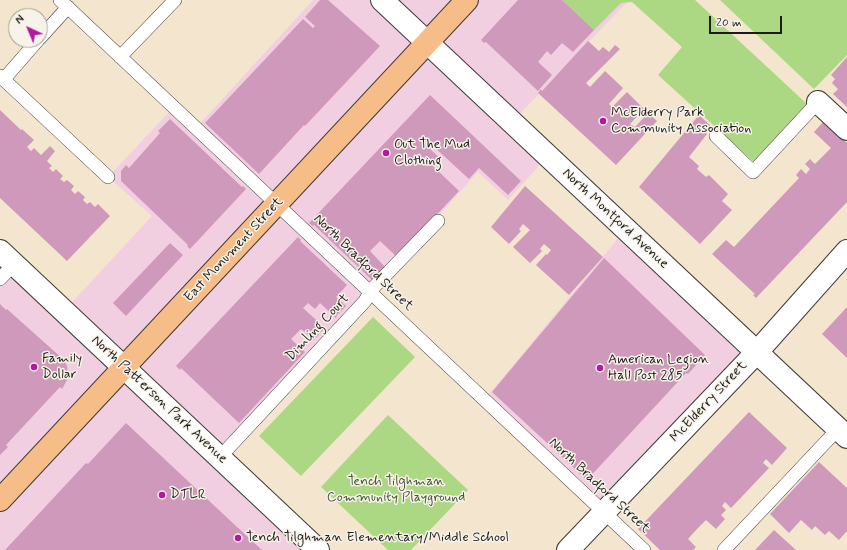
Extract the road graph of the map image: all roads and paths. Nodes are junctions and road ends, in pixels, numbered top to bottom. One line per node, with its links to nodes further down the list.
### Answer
1 (175, 0): 8 (lane)
2 (382, 0): 6 (street, North Montford Avenue)
3 (467, 0): 6 (main road, East Monument Street)
4 (64, 4): 5 (lane); 8 (lane, North Bradford Street)
5 (48, 26)
6 (428, 42): 14 (main road, East Monument Street); 19 (street, North Montford Avenue)
7 (30, 48): 9 (lane)
8 (120, 57): 14 (lane, North Bradford Street)
9 (2, 78): 13 (lane)
10 (818, 102): 11 (street); 12 (lane)
11 (847, 128)
12 (716, 136)
13 (108, 177)
14 (277, 204): 18 (lane, North Bradford Street); 20 (main road, East Monument Street)
15 (438, 221): 18 (lane, Dimling Court)
16 (847, 251): 19 (street, McElderry Street)
17 (5, 265): 20 (street, North Patterson Park Avenue)
18 (370, 292): 22 (lane, Dimling Court); 24 (lane, North Bradford Street)
19 (757, 352): 21 (street, North Montford Avenue); 24 (street, McElderry Street)
20 (124, 367): 22 (street, North Patterson Park Avenue); 23 (main road, East Monument Street)
21 (843, 433): 28 (lane)
22 (220, 457): 25 (street, North Patterson Park Avenue)
23 (0, 500)
24 (604, 513): 26 (street, McElderry Street); 27 (lane, North Bradford Street)
25 (318, 550)
26 (568, 550)
27 (644, 550)
28 (724, 550)

